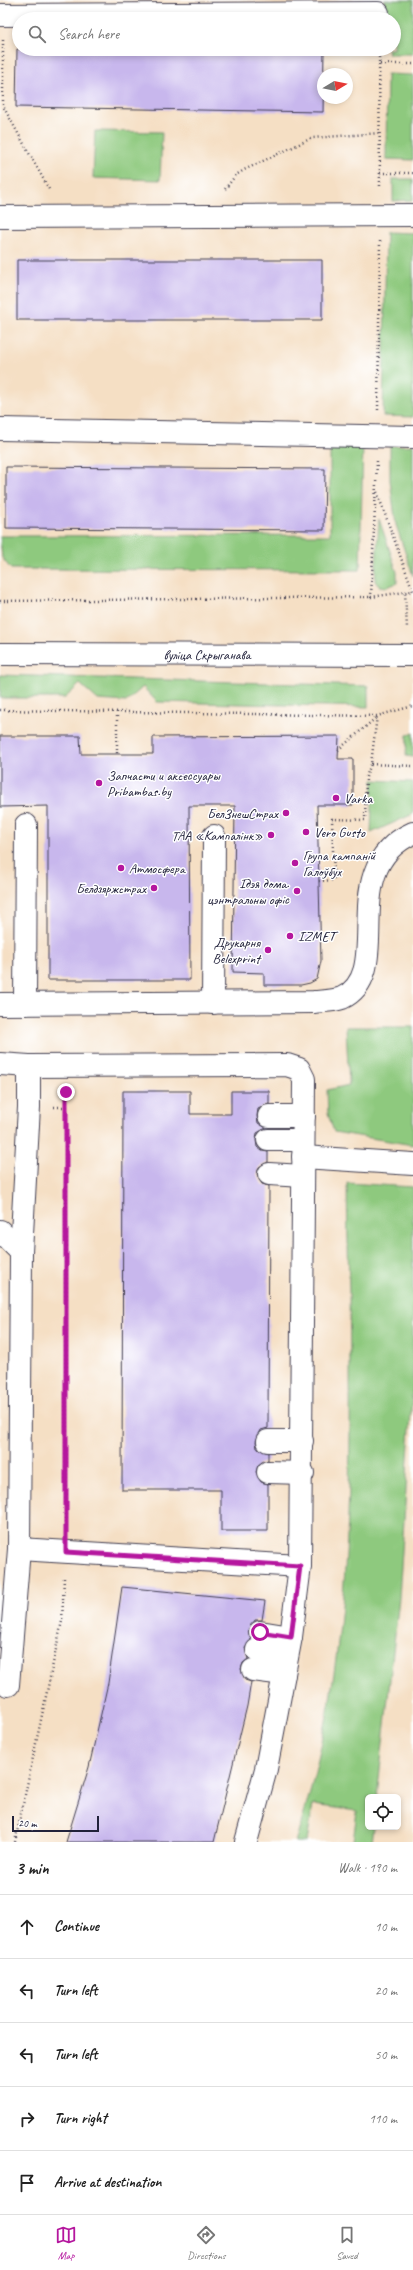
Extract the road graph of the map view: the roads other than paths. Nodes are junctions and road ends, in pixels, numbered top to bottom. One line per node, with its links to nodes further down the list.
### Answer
1 (2, 16): 2 (street)
2 (12, 16)
3 (413, 215): 4 (street)
4 (0, 217)
5 (0, 429): 6 (street)
6 (413, 437)
7 (0, 654): 8 (street, вуліца Скрыганава)
8 (413, 656)
9 (26, 825): 14 (street)
10 (413, 833): 12 (street)
11 (214, 836): 12 (street)
12 (213, 1003): 14 (street)
13 (0, 1004): 14 (street)
14 (25, 1004)
15 (0, 1064): 16 (street)
16 (29, 1066): 18 (street); 24 (street)
17 (268, 1116): 18 (street)
18 (304, 1116): 20 (street)
19 (268, 1140): 20 (street)
20 (303, 1158): 21 (street); 22 (street); 25 (street)
21 (413, 1164)
22 (268, 1174)
23 (0, 1231): 24 (street)
24 (21, 1252): 26 (street)
25 (302, 1464): 25 (street); 27 (street)
26 (19, 1548): 27 (street); 29 (street)
27 (300, 1566): 28 (street)
28 (287, 1656): 28 (street); 30 (street)
29 (8, 1685)
30 (246, 1842)

